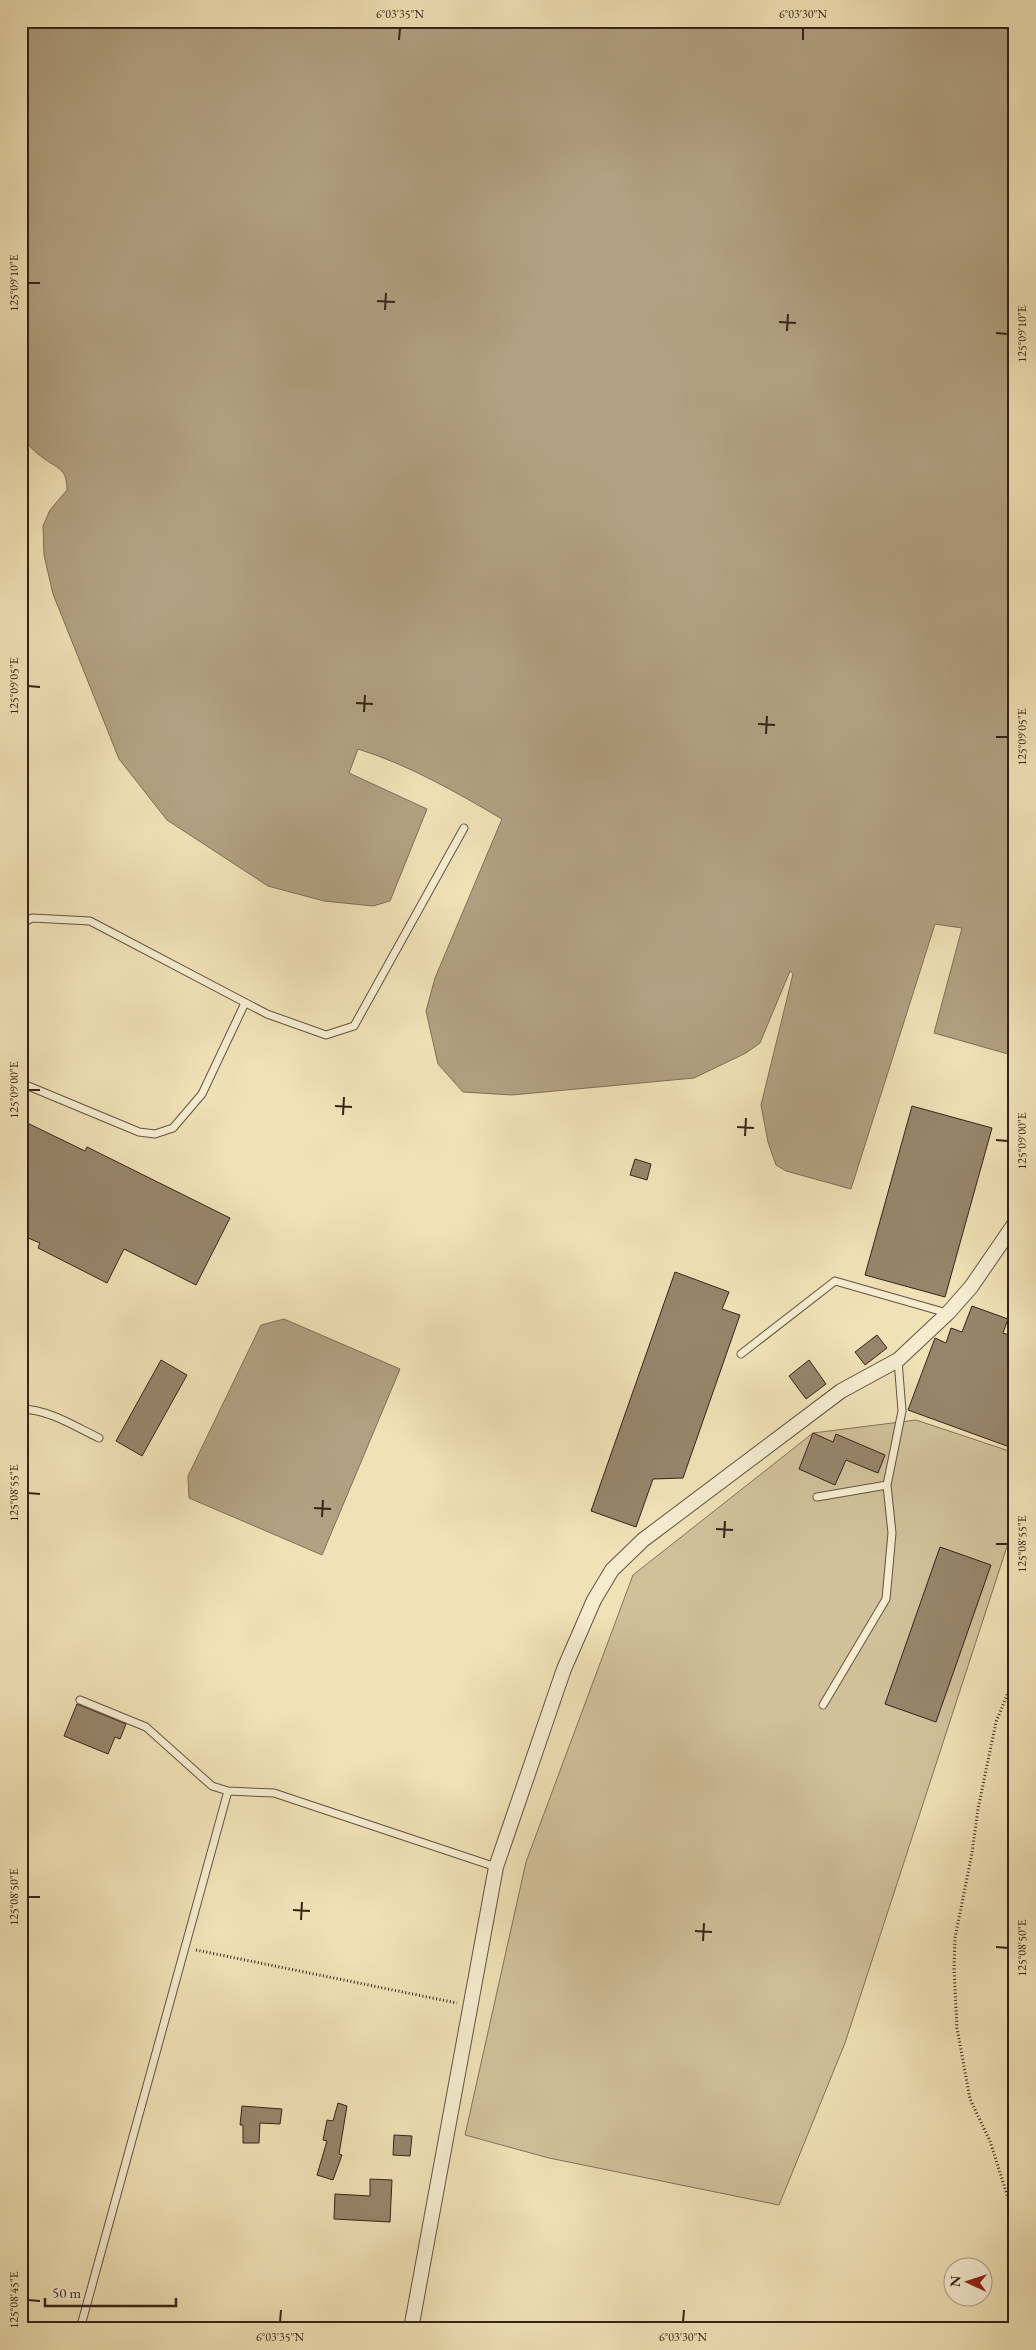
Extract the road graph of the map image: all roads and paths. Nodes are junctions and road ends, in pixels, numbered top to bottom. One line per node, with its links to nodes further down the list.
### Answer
1 (464, 828): 3 (lane)
2 (21, 924): 3 (lane)
3 (246, 1003): 4 (lane)
4 (21, 1083)
5 (1015, 1223): 6 (street)
6 (948, 1313): 7 (lane); 8 (street)
7 (741, 1354)
8 (898, 1360): 11 (lane); 17 (street)
9 (21, 1409): 10 (lane)
10 (99, 1438)
11 (887, 1485): 12 (lane); 15 (lane)
12 (816, 1497)
13 (1015, 1675): 20 (path)
14 (80, 1700): 16 (lane)
15 (823, 1705)
16 (228, 1791): 17 (lane); 18 (lane)
17 (496, 1867): 19 (street)
18 (185, 1948): 19 (path); 21 (lane)
19 (471, 2006): 22 (street)
20 (1015, 2273)
21 (80, 2329)
22 (411, 2329)

